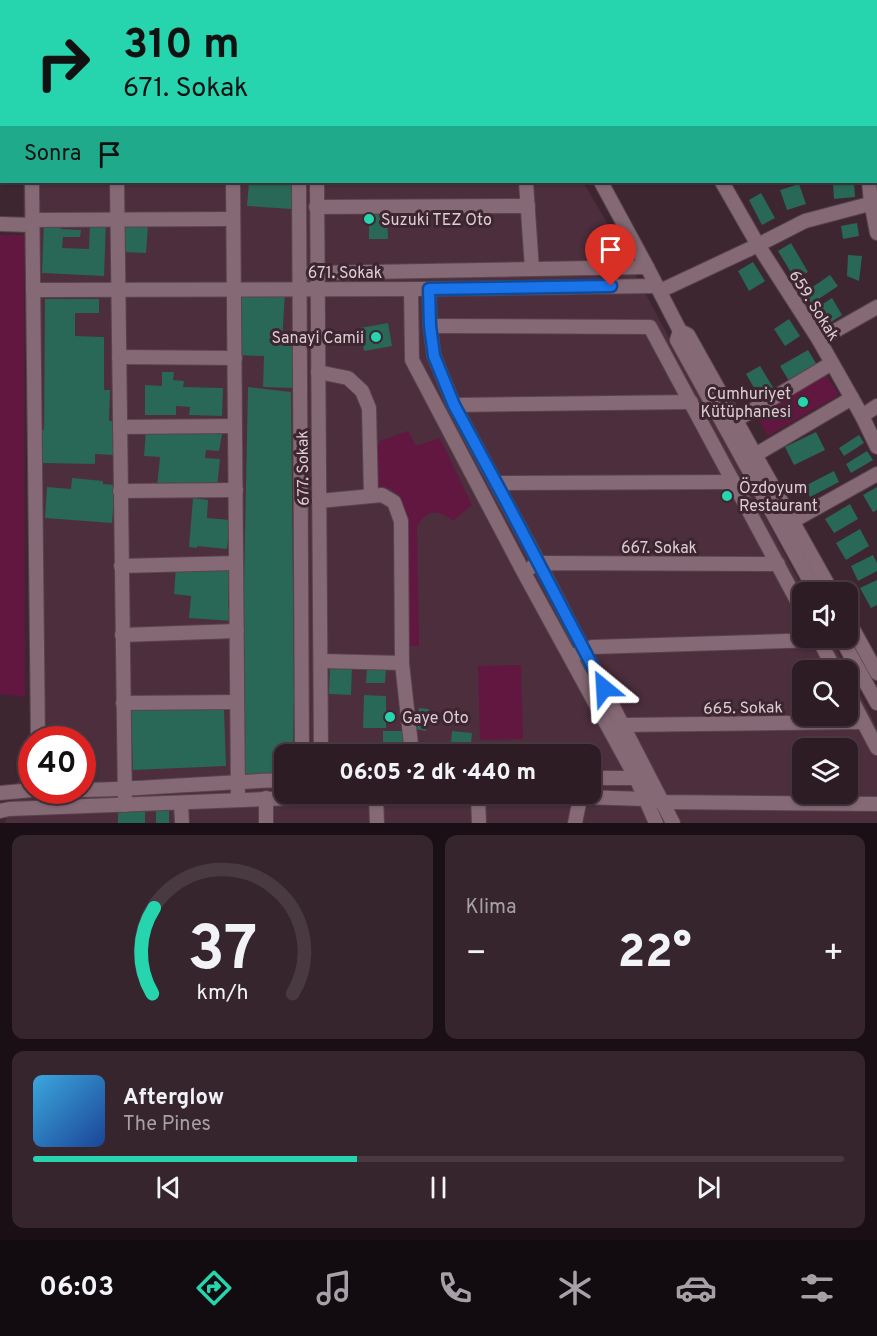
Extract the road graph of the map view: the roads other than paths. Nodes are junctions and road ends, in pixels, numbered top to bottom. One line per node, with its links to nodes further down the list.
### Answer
1 (32, 183): 15 (street)
2 (117, 183): 14 (street)
3 (233, 183): 13 (street)
4 (299, 183): 21 (street, 677. Sokak)
5 (317, 183): 12 (street, 677. Sokak)
6 (526, 183): 11 (street)
7 (602, 183): 19 (street)
8 (723, 183): 18 (street, 659. Sokak)
9 (869, 183): 10 (street)
10 (874, 202): 17 (street); 18 (street)
11 (528, 206): 12 (street); 20 (street)
12 (316, 207): 22 (street, 677. Sokak)
13 (233, 219): 14 (street); 23 (street)
14 (117, 220): 15 (street); 30 (street)
15 (32, 222): 16 (street); 29 (street)
16 (0, 224)
17 (877, 233)
18 (758, 245): 28 (street); 34 (street, 659. Sokak)
19 (647, 267): 20 (street, 671. Sokak); 28 (street)
20 (532, 269): 22 (street, 671. Sokak)
21 (299, 273): 22 (street, 671. Sokak); 24 (street, 677. Sokak)
22 (318, 273): 25 (street, 677. Sokak)
23 (234, 289): 24 (street, 671. Sokak); 30 (street, 671. Sokak); 36 (street)
24 (299, 289): 25 (street, 671. Sokak); 82 (street, 677. Sokak)
25 (317, 289): 26 (street, 671. Sokak); 38 (street, 677. Sokak)
26 (411, 289): 27 (street, 671. Sokak); 61 (street)
27 (429, 289): 28 (street, 671. Sokak); 32 (street)
28 (658, 289): 33 (street)
29 (33, 290): 30 (street, 671. Sokak); 81 (street)
30 (118, 290): 35 (street)
31 (877, 306): 34 (street)
32 (430, 326): 40 (street); 41 (street)
33 (680, 331): 44 (street); 62 (street)
34 (819, 340): 37 (street, 659. Sokak)
35 (119, 357): 36 (street); 46 (street)
36 (235, 358): 45 (street)
37 (832, 363): 39 (street, 659. Sokak); 44 (street)
38 (318, 372): 54 (street); 55 (street, 677. Sokak)
39 (852, 398): 43 (street, 659. Sokak); 48 (street)
40 (691, 402): 41 (street); 50 (street)
41 (454, 405): 51 (street)
42 (877, 406): 43 (street)
43 (862, 416): 47 (street, 659. Sokak)
44 (736, 420): 48 (street)
45 (235, 426): 46 (street); 52 (street)
46 (120, 427): 53 (street)
47 (877, 447)
48 (755, 455): 56 (street)
49 (877, 474): 56 (street)
50 (734, 482): 51 (street); 59 (street)
51 (496, 483): 58 (street)
52 (236, 490): 53 (street); 57 (street)
53 (120, 491): 60 (street)
54 (370, 496): 55 (street); 73 (street)
55 (319, 501): 72 (street, 677. Sokak)
56 (793, 521): 63 (street)
57 (236, 563): 60 (street); 65 (street)
58 (539, 563): 59 (street, 667. Sokak); 61 (street); 70 (street)
59 (778, 564): 64 (street)
60 (121, 566): 66 (street)
61 (523, 571): 71 (street)
62 (810, 582)
63 (827, 582)
64 (792, 591)
65 (237, 631): 66 (street); 75 (street)
66 (122, 635): 76 (street)
67 (858, 638): 74 (street)
68 (792, 640): 70 (street)
69 (847, 648): 77 (street)
70 (584, 650): 71 (street); 80 (street)
71 (570, 658): 87 (street)
72 (321, 660): 73 (street); 83 (street, 677. Sokak)
73 (402, 663): 84 (street)
74 (876, 669)
75 (237, 702): 76 (street); 89 (street)
76 (123, 703): 90 (street)
77 (877, 703)
78 (858, 712): 79 (street)
79 (863, 722): 80 (street, 665. Sokak); 85 (street)
80 (623, 725): 87 (street)
81 (38, 726)
82 (302, 744)
83 (321, 744)
84 (411, 744)
85 (877, 748)
86 (601, 778): 87 (street)
87 (643, 778): 97 (street); 99 (street)
88 (274, 780): 89 (street)
89 (238, 781): 90 (street); 98 (street)
90 (124, 789): 91 (street); 105 (street)
91 (96, 790)
92 (18, 791): 93 (street)
93 (0, 793)
94 (601, 796): 97 (street)
95 (274, 797): 96 (street)
96 (266, 798): 98 (street); 108 (street)
97 (645, 799): 99 (street); 112 (street)
98 (238, 800): 100 (street)
99 (662, 802): 104 (street); 113 (street)
100 (181, 803): 105 (street); 107 (street)
101 (376, 804): 109 (street)
102 (478, 804): 110 (street)
103 (579, 804): 111 (street)
104 (877, 804)
105 (125, 805): 106 (street)
106 (6, 814)
107 (182, 823)
108 (266, 823)
109 (377, 823)
110 (478, 823)
111 (575, 823)
112 (656, 823)
113 (673, 823)

